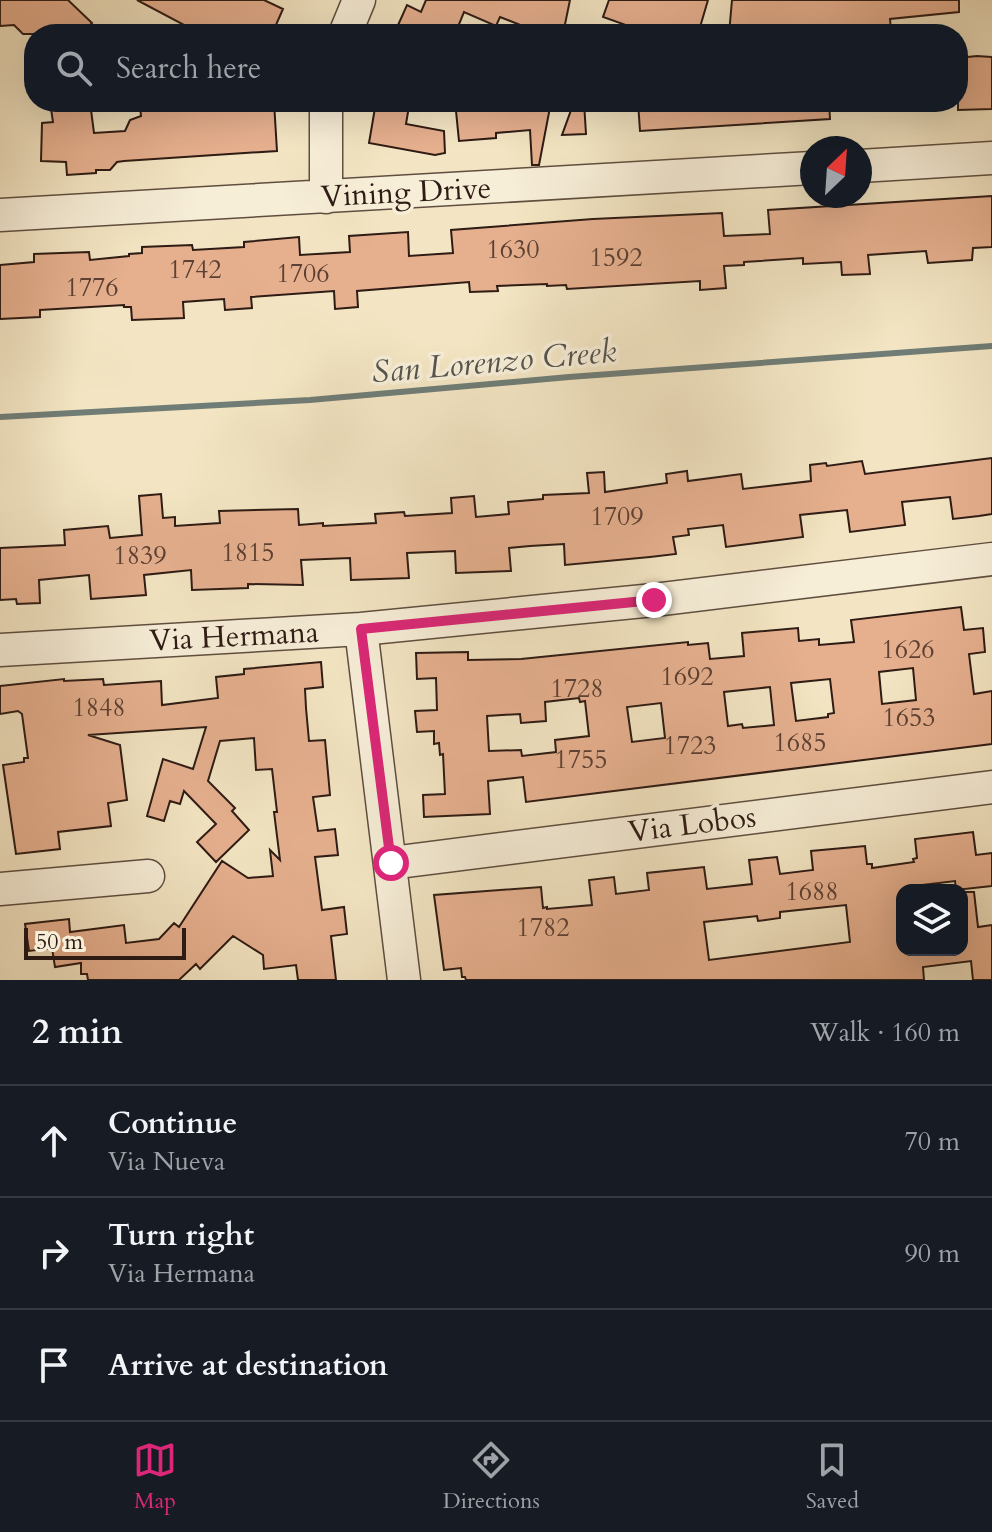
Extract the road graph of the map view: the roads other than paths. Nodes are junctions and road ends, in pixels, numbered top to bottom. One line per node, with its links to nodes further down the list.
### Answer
1 (359, 0): 2 (street)
2 (349, 24)
3 (326, 112): 7 (street)
4 (992, 158): 5 (street)
5 (872, 165)
6 (800, 169): 7 (street, Vining Drive)
7 (326, 197): 8 (street, Vining Drive)
8 (0, 215)
9 (992, 559): 10 (street, Via Hermana)
10 (361, 629): 11 (street, Via Hermana); 13 (street)
11 (0, 650)
12 (992, 787): 13 (street, Via Lobos)
13 (391, 863): 16 (street)
14 (148, 876): 15 (street)
15 (0, 889)
16 (404, 980)

